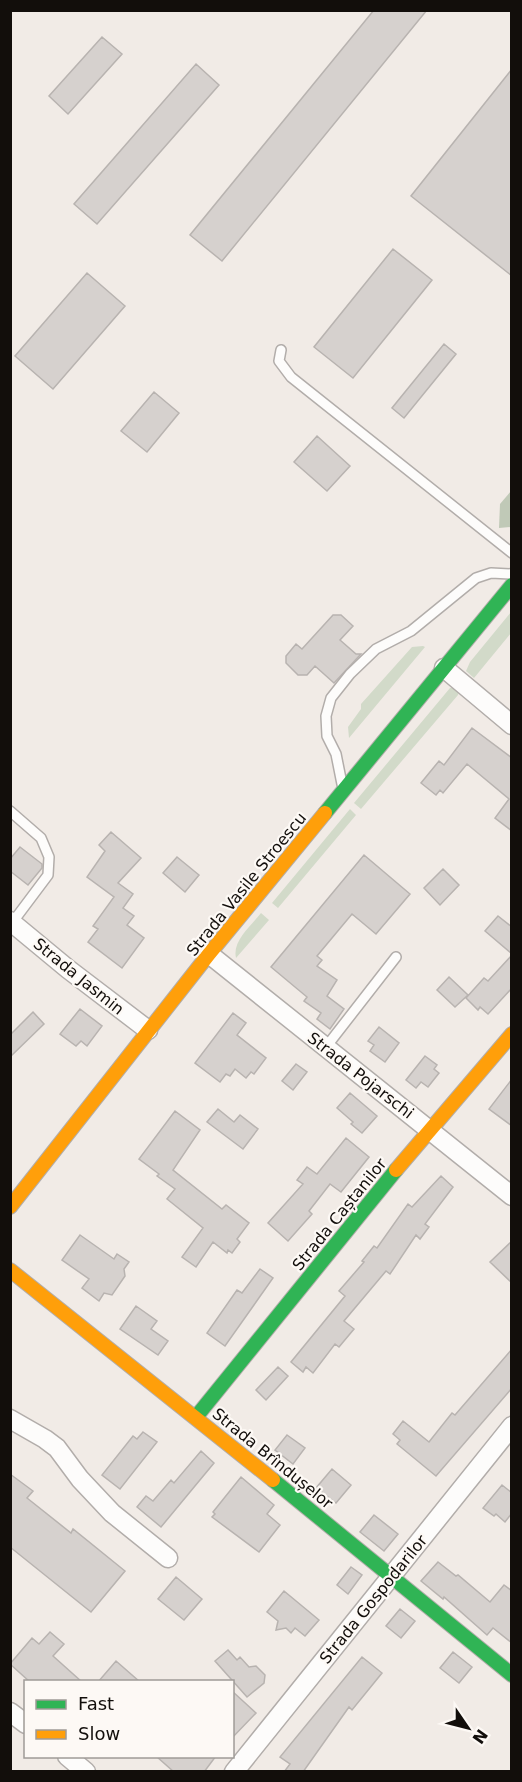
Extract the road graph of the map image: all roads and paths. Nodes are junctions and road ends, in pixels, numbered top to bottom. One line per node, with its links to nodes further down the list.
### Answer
1 (281, 351): 2 (lane)
2 (512, 553)
3 (512, 574): 7 (lane)
4 (512, 585): 5 (street, Strada Vasile Stroescu)
5 (444, 668): 6 (street); 7 (street, Strada Vasile Stroescu)
6 (512, 725)
7 (344, 790): 10 (street, Strada Vasile Stroescu)
8 (10, 811): 9 (lane)
9 (11, 922): 12 (street, Strada Jasmin)
10 (208, 954): 12 (street, Strada Vasile Stroescu); 14 (street, Strada Pojarschi)
11 (396, 957): 14 (lane)
12 (148, 1030): 17 (street, Strada Vasile Stroescu)
13 (512, 1034): 15 (street, Strada Caștanilor)
14 (326, 1047): 15 (street, Strada Pojarschi)
15 (429, 1129): 16 (street, Strada Pojarschi); 19 (street, Strada Caștanilor)
16 (512, 1196)
17 (10, 1207)
18 (10, 1270): 19 (street, Strada Brîndușelor)
19 (196, 1417): 23 (street, Strada Brîndușelor)
20 (10, 1419): 22 (street)
21 (512, 1426): 23 (street, Strada Gospodarilor)
22 (168, 1558)
23 (393, 1576): 24 (street, Strada Brîndușelor); 29 (street, Strada Gospodarilor)
24 (512, 1675)
25 (10, 1712): 26 (street)
26 (24, 1722)
27 (69, 1758): 28 (street)
28 (86, 1772)
29 (234, 1772)

